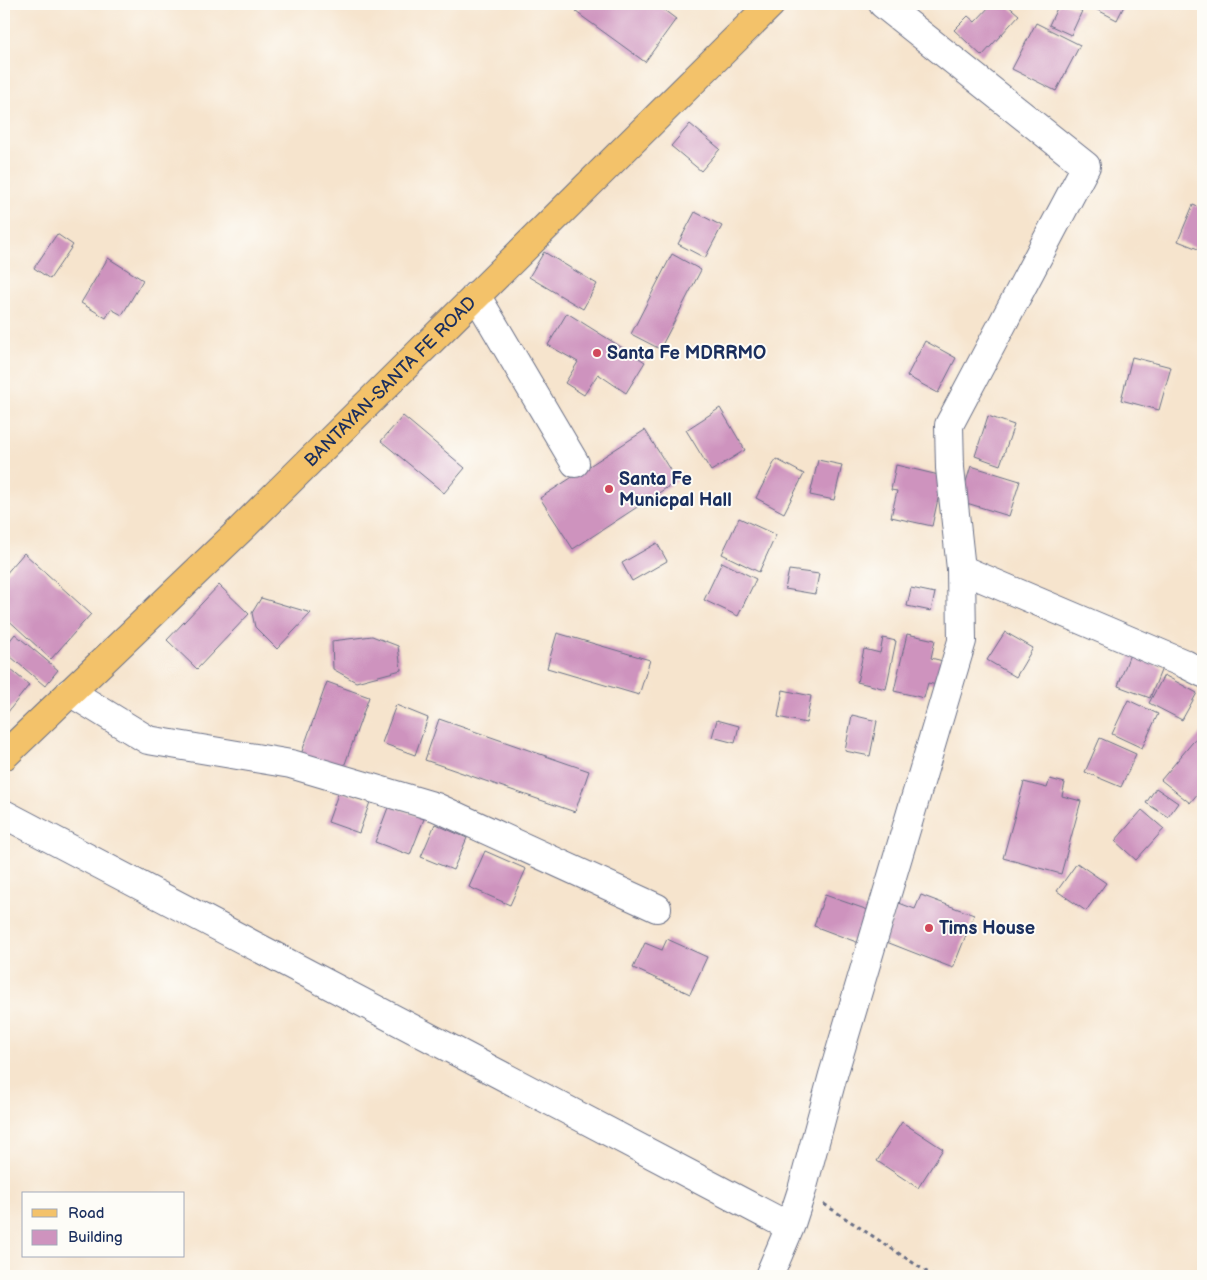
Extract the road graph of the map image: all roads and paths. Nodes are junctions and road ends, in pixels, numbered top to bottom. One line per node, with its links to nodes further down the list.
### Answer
1 (771, 4): 3 (main road, BANTAYAN-SANTA FE ROAD)
2 (883, 4): 5 (street)
3 (476, 295): 4 (street); 7 (main road, BANTAYAN-SANTA FE ROAD)
4 (575, 464)
5 (961, 569): 6 (street); 11 (street)
6 (1203, 673)
7 (70, 692): 8 (main road, BANTAYAN-SANTA FE ROAD); 10 (street)
8 (6, 750)
9 (4, 814): 14 (street)
10 (657, 908)
11 (802, 1190): 14 (street); 16 (path)
12 (1203, 1212): 13 (path)
13 (1198, 1214)
14 (790, 1227): 15 (street)
15 (769, 1276)
16 (933, 1276)

